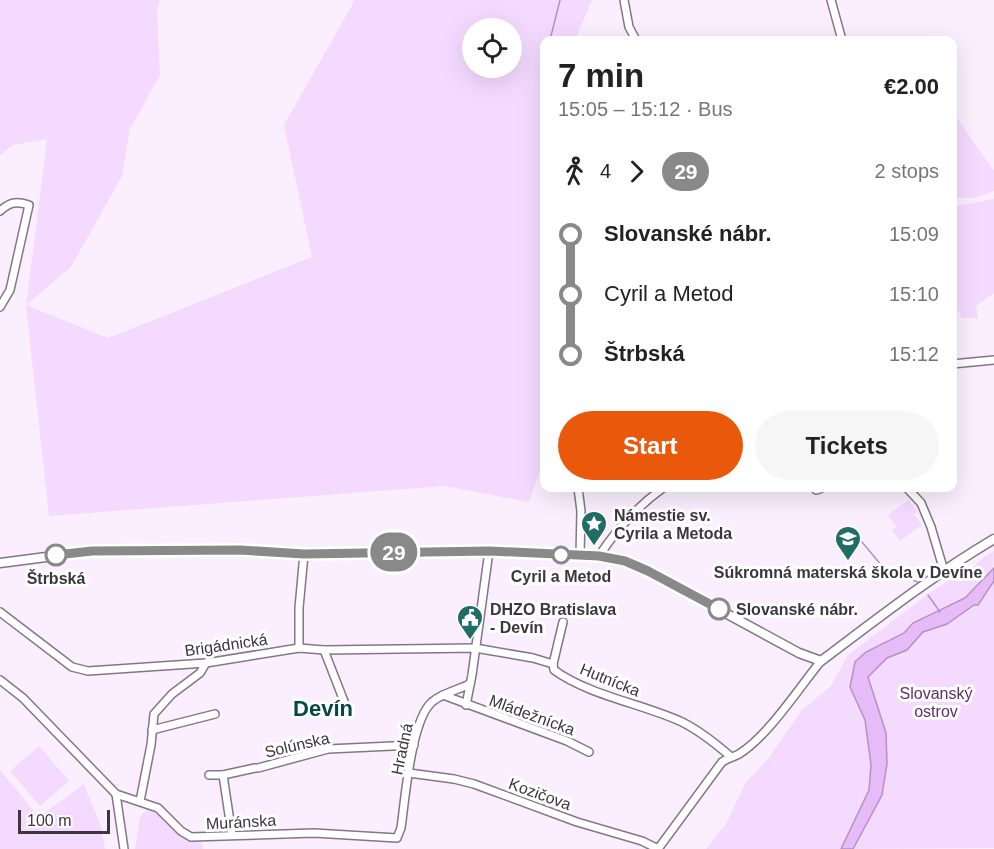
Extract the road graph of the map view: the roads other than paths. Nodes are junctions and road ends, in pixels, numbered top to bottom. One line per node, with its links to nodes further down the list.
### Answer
1 (624, 0): 3 (street)
2 (831, 0): 4 (street)
3 (634, 36)
4 (841, 36)
5 (0, 211): 6 (street)
6 (0, 307)
7 (994, 360): 8 (street)
8 (957, 364)
9 (579, 492): 15 (street)
10 (658, 492): 16 (street)
11 (911, 492): 18 (street)
12 (994, 539): 18 (street)
13 (489, 551): 14 (street); 15 (street); 22 (street)
14 (304, 554): 17 (street); 21 (street)
15 (580, 556): 16 (street)
16 (599, 556): 24 (street)
17 (0, 563)
18 (944, 571): 24 (street)
19 (0, 612): 25 (street, Brigádnická)
20 (562, 622): 26 (street)
21 (299, 648): 23 (street, Brigádnická); 25 (street, Brigádnická)
22 (475, 648): 23 (street, Brigádnická); 26 (street, Hutnícka); 28 (street)
23 (324, 650): 31 (street)
24 (821, 661): 36 (street)
25 (206, 663): 33 (street)
26 (553, 664): 36 (street, Hutnícka)
27 (0, 680): 40 (street, Muránska)
28 (470, 684): 29 (street, Hradná); 30 (street, Mládežnícka)
29 (443, 695): 30 (street, Mládežnícka); 34 (street, Hradná)
30 (466, 705): 35 (street, Mládežnícka)
31 (347, 709)
32 (215, 714): 33 (street)
33 (152, 730): 41 (street)
34 (414, 745): 37 (street, Hradná); 39 (street, Solúnska)
35 (589, 752)
36 (730, 756): 45 (street)
37 (410, 773): 43 (street, Hradná); 45 (street, Kozičova)
38 (209, 775): 39 (street, Solúnska)
39 (223, 775): 42 (street)
40 (116, 794): 41 (street, Muránska); 44 (street)
41 (140, 801): 42 (street, Muránska)
42 (231, 835): 43 (street, Muránska)
43 (399, 835)
44 (124, 849)
45 (658, 849)

